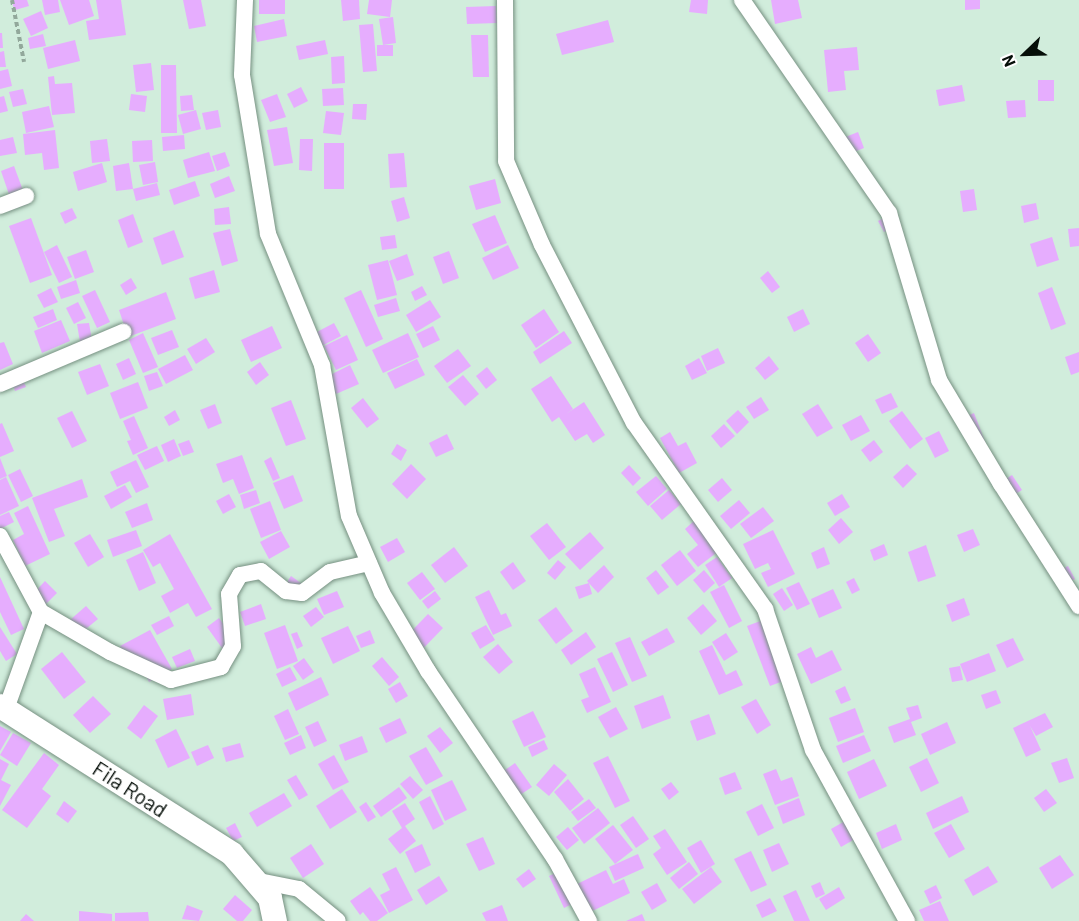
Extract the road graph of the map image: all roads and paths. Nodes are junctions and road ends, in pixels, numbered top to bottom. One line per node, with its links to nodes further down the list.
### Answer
1 (12, 0): 5 (path)
2 (245, 0): 11 (street)
3 (505, 0): 19 (street)
4 (742, 0): 12 (street)
5 (24, 62)
6 (26, 196): 7 (street)
7 (0, 206)
8 (123, 332): 9 (street)
9 (0, 384)
10 (0, 536): 13 (street)
11 (369, 563): 13 (street); 18 (street)
12 (1079, 606)
13 (41, 612): 14 (street)
14 (3, 707): 15 (street, Fila Road)
15 (254, 880): 16 (street, Fila Road); 17 (street)
16 (275, 921)
17 (338, 921)
18 (590, 921)
19 (907, 921)

